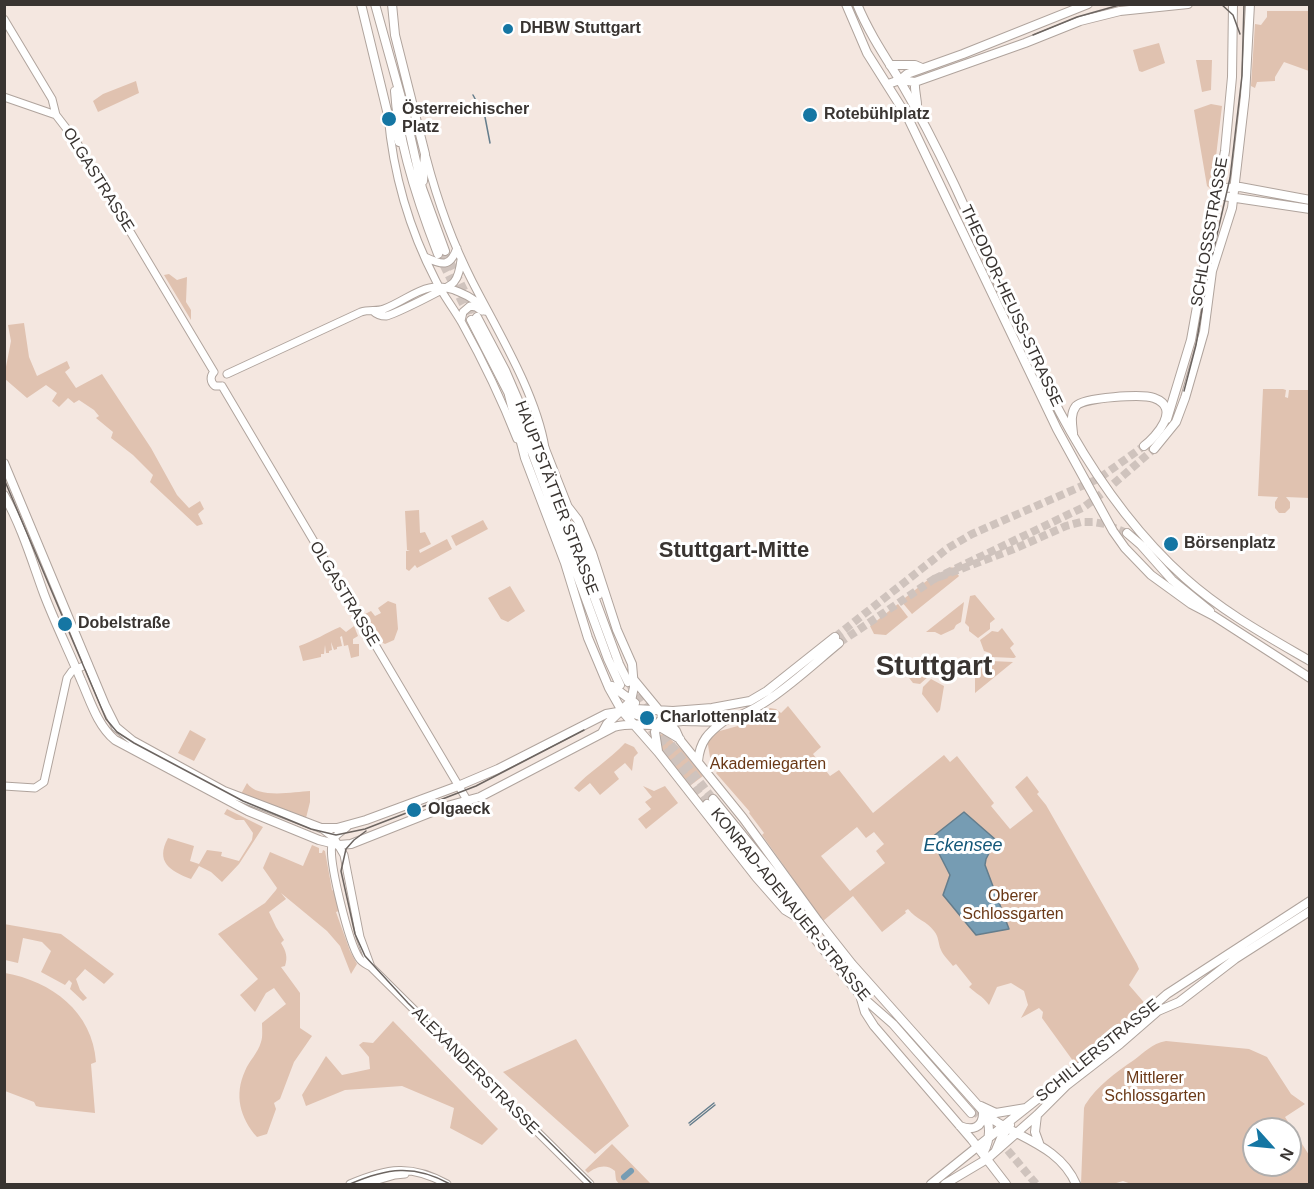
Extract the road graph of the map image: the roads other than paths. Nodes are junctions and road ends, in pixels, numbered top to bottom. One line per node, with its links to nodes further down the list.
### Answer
1 (361, 4): 22 (main road)
2 (375, 4): 15 (main road)
3 (392, 4): 23 (main road)
4 (846, 4): 18 (main road, THEODOR-HEUSS-STRASSE)
5 (857, 4): 13 (main road, THEODOR-HEUSS-STRASSE)
6 (1088, 4): 11 (main road)
7 (1188, 4): 12 (main road)
8 (1233, 4): 30 (main road, SCHLOSSSTRASSE)
9 (1250, 4): 27 (main road, SCHLOSSSTRASSE)
10 (4, 18): 21 (street, OLGASTRASSE)
11 (1021, 32): 12 (main road); 14 (main road)
12 (1025, 43): 17 (main road)
13 (890, 65): 14 (main road); 16 (main road, THEODOR-HEUSS-STRASSE)
14 (922, 68): 16 (main road)
15 (394, 78): 26 (main road); 28 (main road)
16 (900, 81): 17 (main road); 18 (main road); 20 (main road, THEODOR-HEUSS-STRASSE)
17 (915, 82): 20 (main road)
18 (888, 84): 25 (main road, THEODOR-HEUSS-STRASSE)
19 (4, 96): 21 (street)
20 (917, 110): 24 (main road, THEODOR-HEUSS-STRASSE)
21 (56, 115): 42 (street, OLGASTRASSE)
22 (388, 115): 26 (main road); 36 (street)
23 (425, 154): 28 (main road); 35 (street)
24 (940, 155): 25 (main road); 48 (main road, THEODOR-HEUSS-STRASSE)
25 (926, 156): 58 (main road, THEODOR-HEUSS-STRASSE)
26 (408, 161): 28 (main road)
27 (1234, 187): 29 (main road); 30 (main road); 31 (main road, SCHLOSSSTRASSE)
28 (422, 188)
29 (1281, 194): 32 (main road); 33 (main road)
30 (1216, 195): 31 (main road); 47 (main road, SCHLOSSSTRASSE)
31 (1234, 197): 33 (main road); 52 (main road, SCHLOSSSTRASSE)
32 (1310, 200)
33 (1279, 204): 34 (main road)
34 (1310, 209)
35 (457, 248): 36 (street); 37 (street)
36 (425, 257): 38 (street)
37 (461, 257): 38 (street); 40 (street)
38 (441, 286): 39 (street); 39 (street); 40 (street); 41 (street)
39 (371, 310): 43 (street)
40 (492, 320): 41 (street); 51 (street)
41 (460, 321): 49 (street)
42 (214, 372): 43 (street); 44 (street)
43 (227, 374): 44 (street)
44 (222, 386): 86 (street, OLGASTRASSE)
45 (508, 391): 46 (main road, HAUPTSTÄTTER STRASSE); 49 (main road); 54 (main road, HAUPTSTÄTTER STRASSE)
46 (525, 415): 51 (main road); 62 (main road, HAUPTSTÄTTER STRASSE)
47 (1165, 424): 48 (main road); 50 (main road, SCHLOSSSTRASSE)
48 (1073, 436): 57 (main road, THEODOR-HEUSS-STRASSE)
49 (520, 444): 54 (street); 60 (main road)
50 (1144, 446)
51 (545, 448): 56 (main road)
52 (1154, 449)
53 (4, 463): 65 (main road)
54 (538, 467): 61 (main road, HAUPTSTÄTTER STRASSE)
55 (4, 495): 66 (main road)
56 (568, 507): 62 (main road); 68 (main road)
57 (1133, 524): 58 (main road); 64 (main road, THEODOR-HEUSS-STRASSE)
58 (1113, 531): 63 (main road, THEODOR-HEUSS-STRASSE)
59 (1127, 533): 63 (main road)
60 (566, 563): 61 (main road); 68 (main road)
61 (581, 584): 68 (main road, HAUPTSTÄTTER STRASSE)
62 (599, 610): 68 (main road, HAUPTSTÄTTER STRASSE)
63 (1214, 616): 67 (main road)
64 (1310, 661)
65 (88, 664): 66 (street); 89 (main road)
66 (76, 668): 85 (street); 90 (main road)
67 (1310, 678)
68 (620, 683): 69 (main road); 69 (main road); 71 (main road); 73 (main road)
69 (631, 701): 70 (main road); 73 (main road)
70 (646, 709): 71 (main road); 73 (main road); 78 (main road)
71 (658, 709): 74 (main road); 78 (main road)
72 (690, 709): 74 (main road); 75 (main road); 76 (main road)
73 (622, 711): 77 (main road); 79 (main road); 80 (main road); 81 (main road)
74 (673, 711): 78 (main road)
75 (726, 720): 76 (main road); 84 (main road)
76 (687, 722): 78 (main road)
77 (587, 723): 81 (main road); 86 (main road)
78 (666, 723): 80 (main road); 82 (main road); 84 (main road)
79 (632, 724): 80 (main road); 81 (main road); 83 (main road)
80 (657, 725): 82 (main road)
81 (597, 735): 87 (main road)
82 (655, 737): 83 (main road)
83 (658, 752): 95 (main road)
84 (698, 761): 96 (main road)
85 (4, 786)
86 (458, 786): 87 (street, OLGASTRASSE); 88 (main road)
87 (467, 800): 91 (main road)
88 (349, 825): 89 (main road); 90 (street)
89 (321, 828): 90 (street)
90 (335, 842): 91 (main road); 92 (street, ALEXANDERSTRASSE); 97 (street, ALEXANDERSTRASSE)
91 (355, 842): 92 (street)
92 (344, 856): 97 (street, ALEXANDERSTRASSE)
93 (1310, 901): 98 (main road, SCHILLERSTRASSE)
94 (1310, 910): 100 (main road)
95 (800, 919): 96 (main road, KONRAD-ADENAUER-STRASSE); 99 (main road, KONRAD-ADENAUER-STRASSE)
96 (815, 921): 102 (main road, KONRAD-ADENAUER-STRASSE)
97 (370, 967): 116 (street, ALEXANDERSTRASSE)
98 (1180, 986): 100 (main road); 101 (main road, SCHILLERSTRASSE)
99 (860, 995): 102 (main road, KONRAD-ADENAUER-STRASSE); 104 (main road)
100 (1162, 1009): 103 (main road, SCHILLERSTRASSE)
101 (1029, 1107): 102 (main road); 105 (main road, SCHILLERSTRASSE)
102 (978, 1111): 104 (main road); 105 (main road); 108 (main road)
103 (1037, 1115): 106 (main road, SCHILLERSTRASSE); 107 (main road)
104 (959, 1126): 108 (main road)
105 (1006, 1127): 106 (main road); 108 (main road, SCHILLERSTRASSE); 109 (main road)
106 (1021, 1134): 107 (main road); 109 (main road, SCHILLERSTRASSE)
107 (1039, 1143): 120 (main road)
108 (981, 1147): 109 (main road); 110 (main road); 111 (main road); 117 (main road)
109 (1000, 1147): 111 (main road)
110 (978, 1165): 111 (main road); 118 (main road)
111 (997, 1171): 119 (main road)
112 (431, 1177): 113 (street); 114 (street); 115 (street)
113 (351, 1185)
114 (364, 1185)
115 (447, 1185)
116 (590, 1185)
117 (931, 1185)
118 (945, 1185)
119 (1005, 1185)
120 (1076, 1185)

